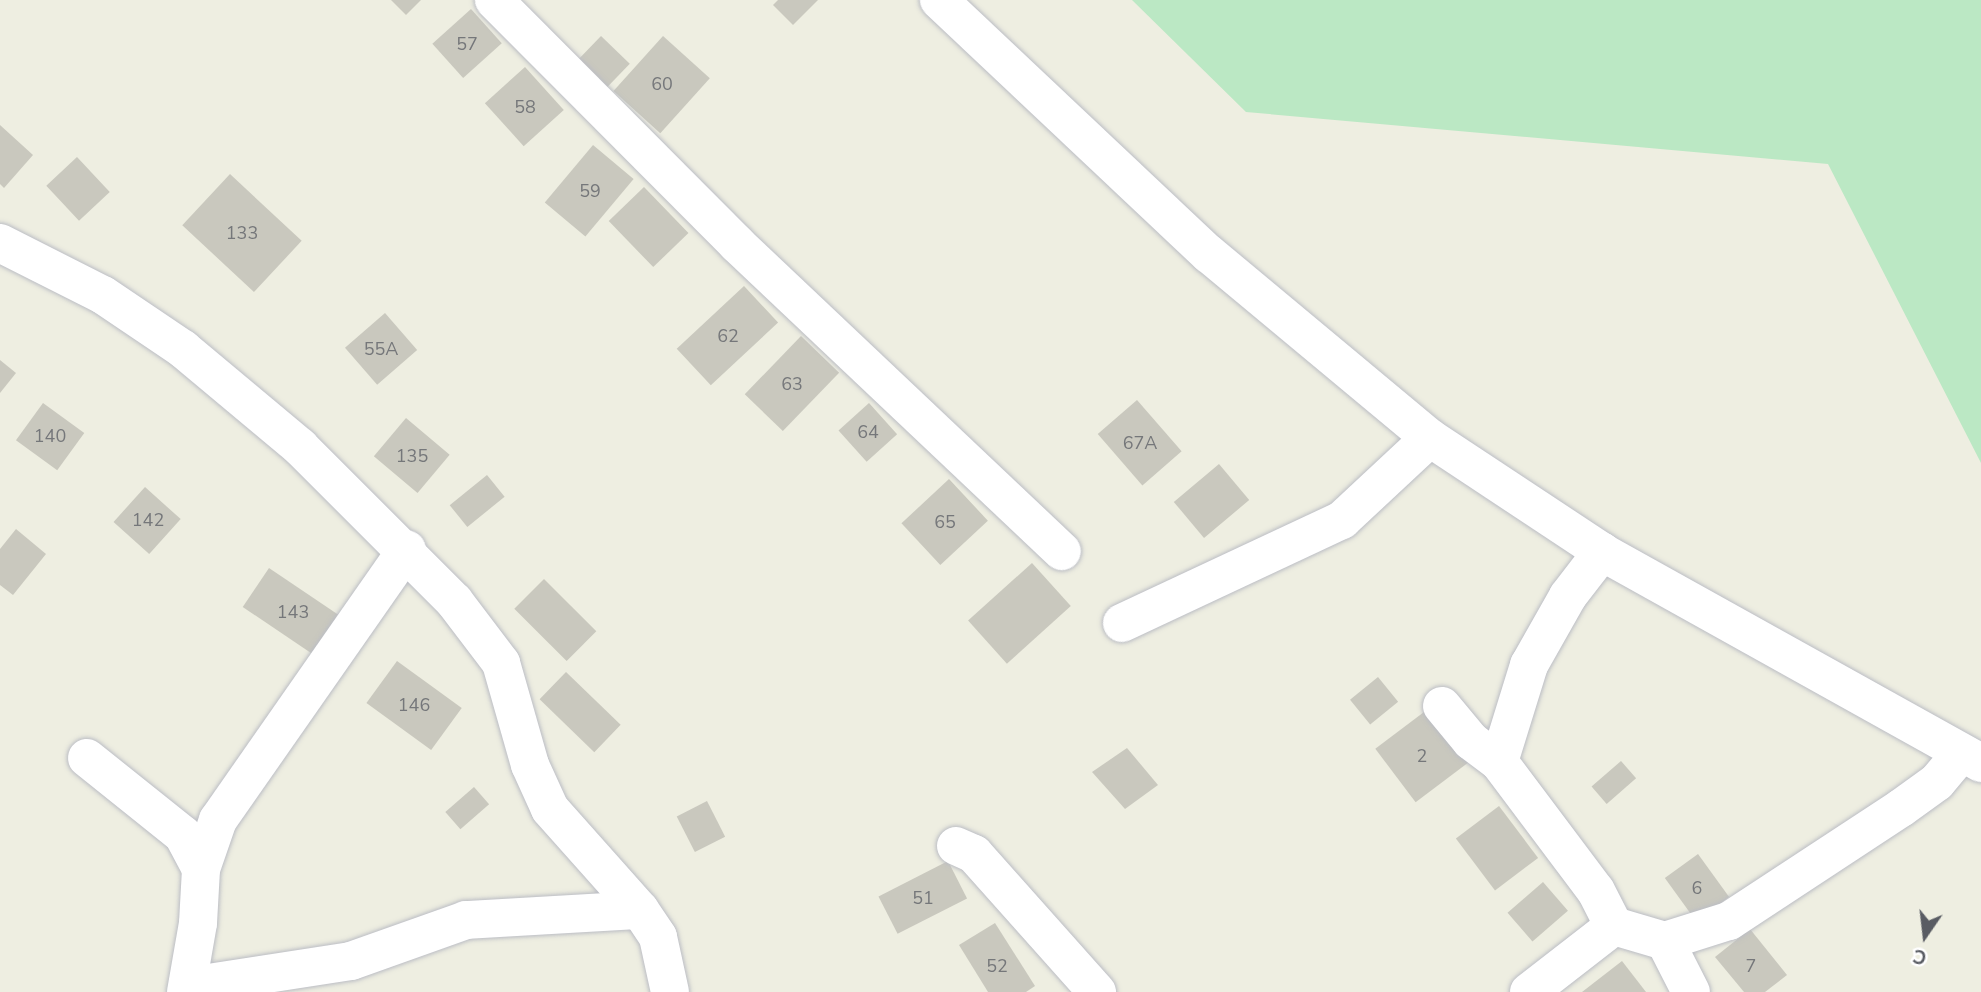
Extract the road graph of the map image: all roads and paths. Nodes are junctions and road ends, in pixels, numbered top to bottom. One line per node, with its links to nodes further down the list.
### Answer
1 (494, 0): 6 (street)
2 (939, 0): 4 (street)
3 (0, 243): 5 (street)
4 (1430, 438): 7 (street); 8 (street)
5 (407, 549): 14 (street); 15 (street)
6 (1062, 551)
7 (1602, 552): 11 (street); 12 (street)
8 (1122, 623)
9 (1442, 706): 12 (street)
10 (87, 758): 14 (street)
11 (1971, 758): 17 (street)
12 (1499, 762): 16 (street)
13 (956, 846): 20 (street)
14 (201, 869): 18 (street)
15 (640, 910): 18 (street); 19 (street)
16 (1614, 926): 17 (street); 21 (street)
17 (1665, 941): 22 (street)
18 (188, 989)
19 (670, 992)
20 (1097, 992)
21 (1529, 992)
22 (1691, 992)

